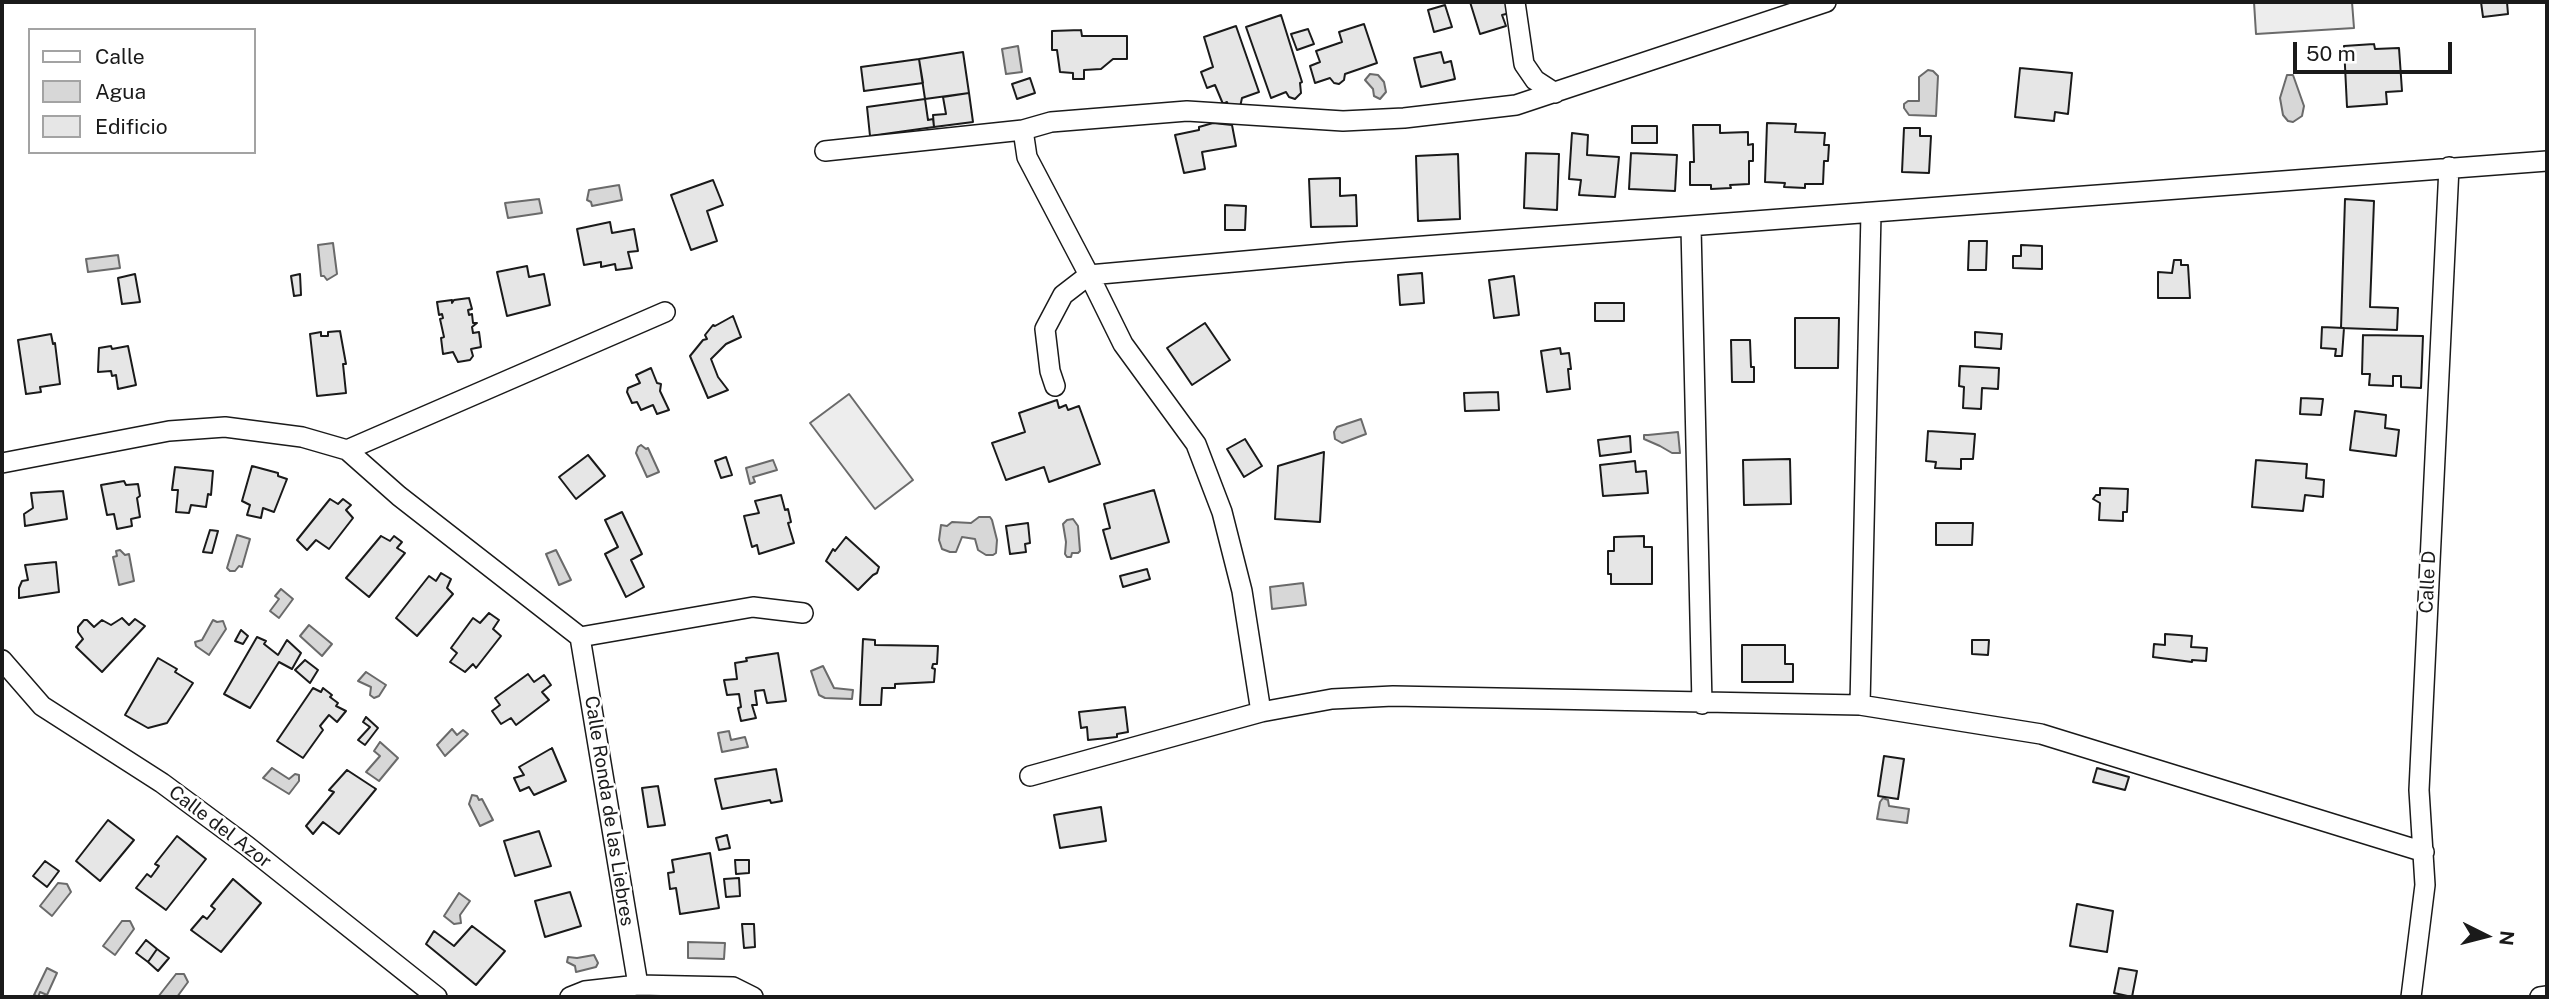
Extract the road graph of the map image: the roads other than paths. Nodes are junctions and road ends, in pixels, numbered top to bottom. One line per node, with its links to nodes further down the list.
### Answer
1 (1515, 2): 3 (street)
2 (1826, 2): 3 (street)
3 (1555, 93): 4 (street)
4 (1024, 130): 5 (street); 10 (street)
5 (825, 151)
6 (2547, 161): 7 (street)
7 (2449, 167): 8 (street); 22 (street, Calle D)
8 (1871, 214): 9 (street); 19 (street)
9 (1691, 227): 10 (street); 18 (street)
10 (1088, 275): 12 (street); 20 (street)
11 (665, 312): 13 (street)
12 (1055, 386)
13 (347, 450): 14 (street); 16 (street)
14 (2, 463)
15 (803, 614): 16 (street)
16 (580, 637): 23 (street, Calle Ronda de las Liebres)
17 (2, 660): 25 (street, Calle del Azor)
18 (1702, 704): 19 (street); 20 (street)
19 (1860, 705): 22 (street)
20 (1261, 712): 21 (street)
21 (1030, 776)
22 (2424, 852): 28 (street, Calle D)
23 (638, 985): 26 (street); 27 (street)
24 (2547, 996): 29 (street)
25 (438, 997)
26 (570, 997)
27 (753, 997)
28 (2412, 997)
29 (2541, 997)

